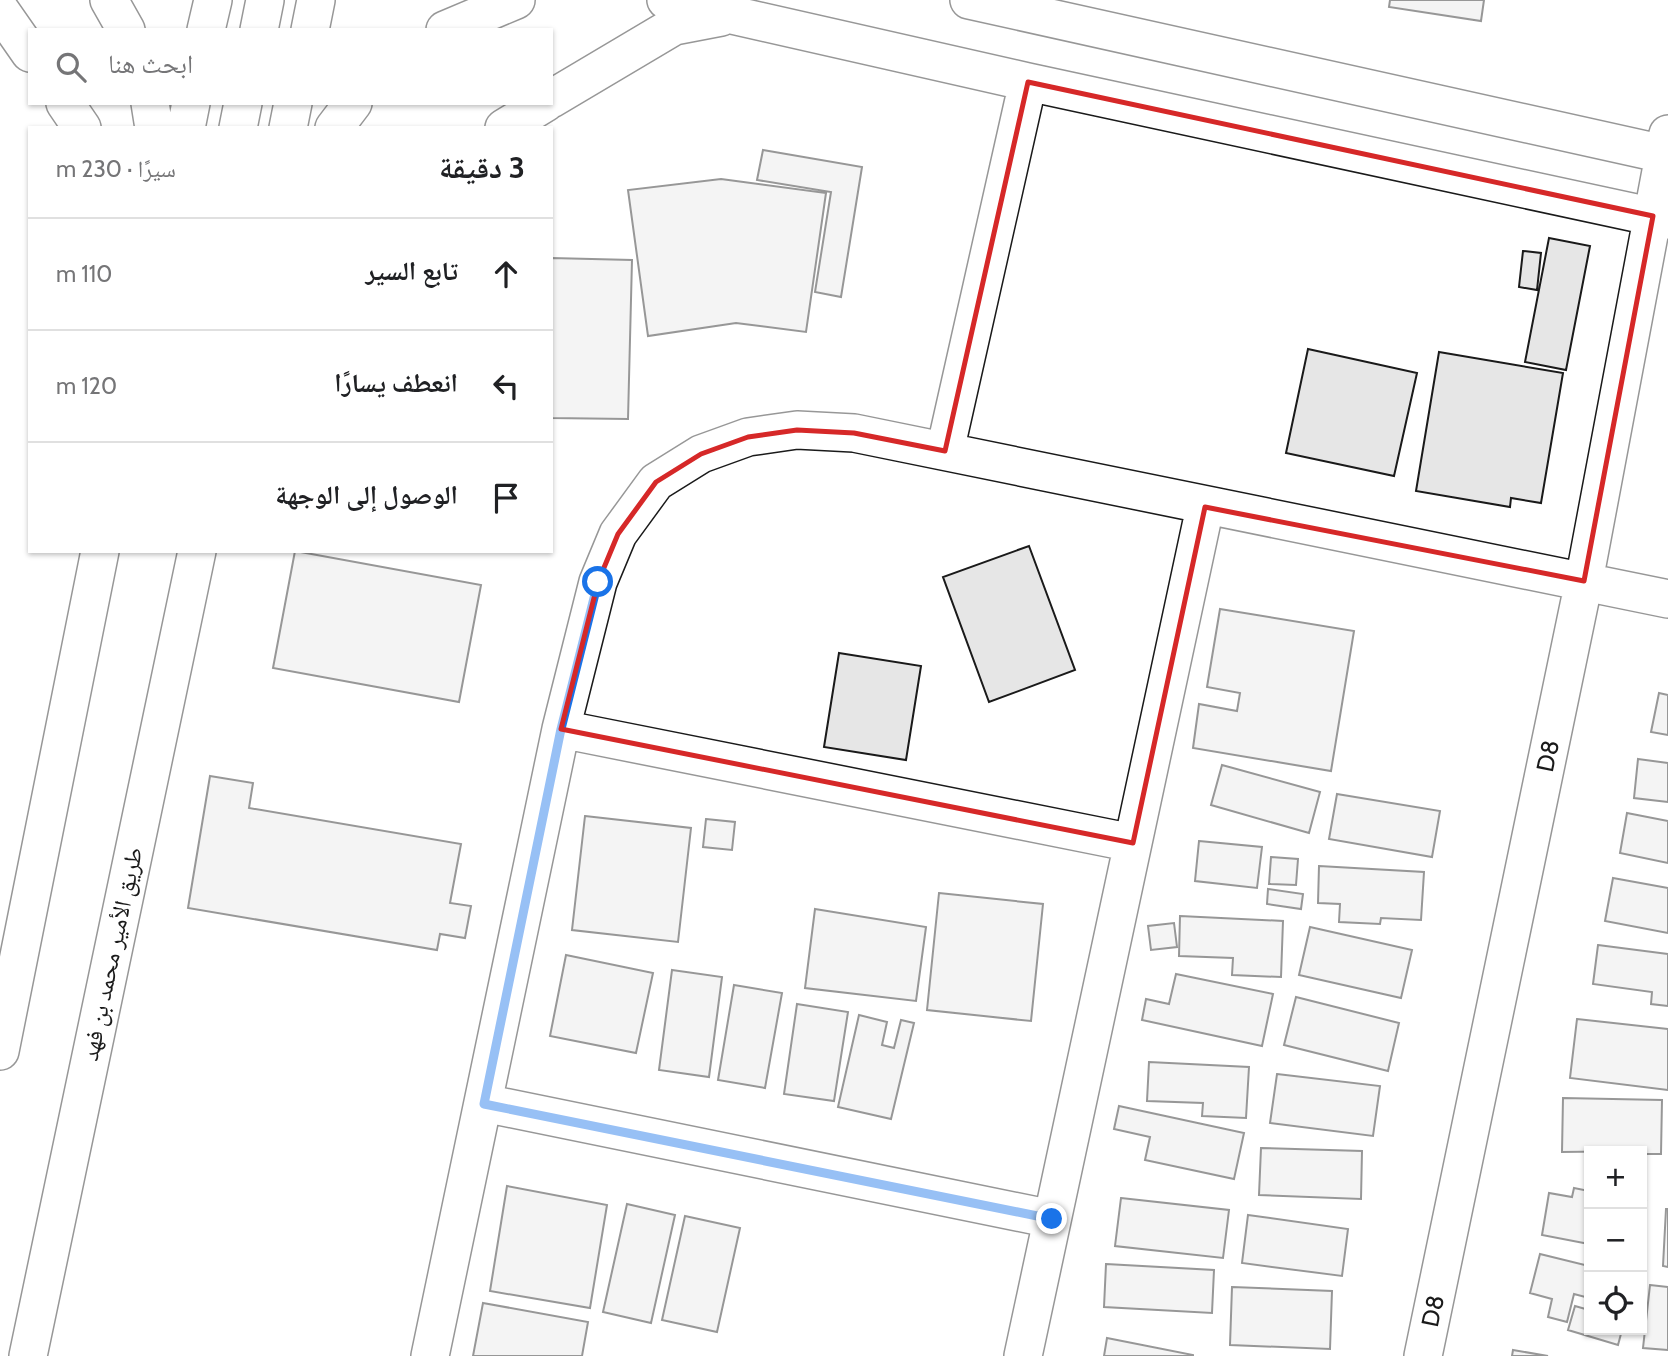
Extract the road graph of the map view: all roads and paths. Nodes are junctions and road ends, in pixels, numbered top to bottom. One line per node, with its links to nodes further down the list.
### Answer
1 (109, 0): 11 (street)
2 (213, 0): 12 (street)
3 (265, 0): 13 (street)
4 (316, 0): 14 (street)
5 (516, 0): 15 (street)
6 (666, 0): 10 (street)
7 (969, 0): 8 (street)
8 (1044, 7): 33 (street)
9 (0, 10): 16 (street)
10 (741, 17): 17 (street); 18 (street)
11 (125, 28)
12 (206, 28)
13 (259, 28)
14 (310, 28)
15 (450, 28)
16 (28, 50)
17 (1028, 82): 34 (street); 35 (street)
18 (553, 98)
19 (66, 105): 26 (street)
20 (150, 105): 27 (street)
21 (191, 105): 28 (street)
22 (243, 105): 29 (street)
23 (293, 105): 30 (street)
24 (351, 105): 31 (street)
25 (542, 105): 32 (street)
26 (81, 126)
27 (154, 126)
28 (186, 126)
29 (238, 126)
30 (288, 126)
31 (336, 126)
32 (507, 126)
33 (1667, 148): 34 (street, D8)
34 (1661, 218): 39 (street, D8)
35 (945, 452): 36 (street); 41 (street)
36 (1205, 507): 39 (street); 42 (street)
37 (100, 553): 43 (street)
38 (193, 560): 46 (street, طريق الأمير محمد بن فهد)
39 (1584, 581): 40 (street); 49 (street, D8)
40 (1668, 599)
41 (561, 729): 42 (street); 44 (street)
42 (1133, 843): 45 (street)
43 (0, 1051)
44 (484, 1104): 45 (street); 47 (street)
45 (1052, 1219): 48 (street)
46 (28, 1356)
47 (430, 1356)
48 (1023, 1356)
49 (1423, 1356)

